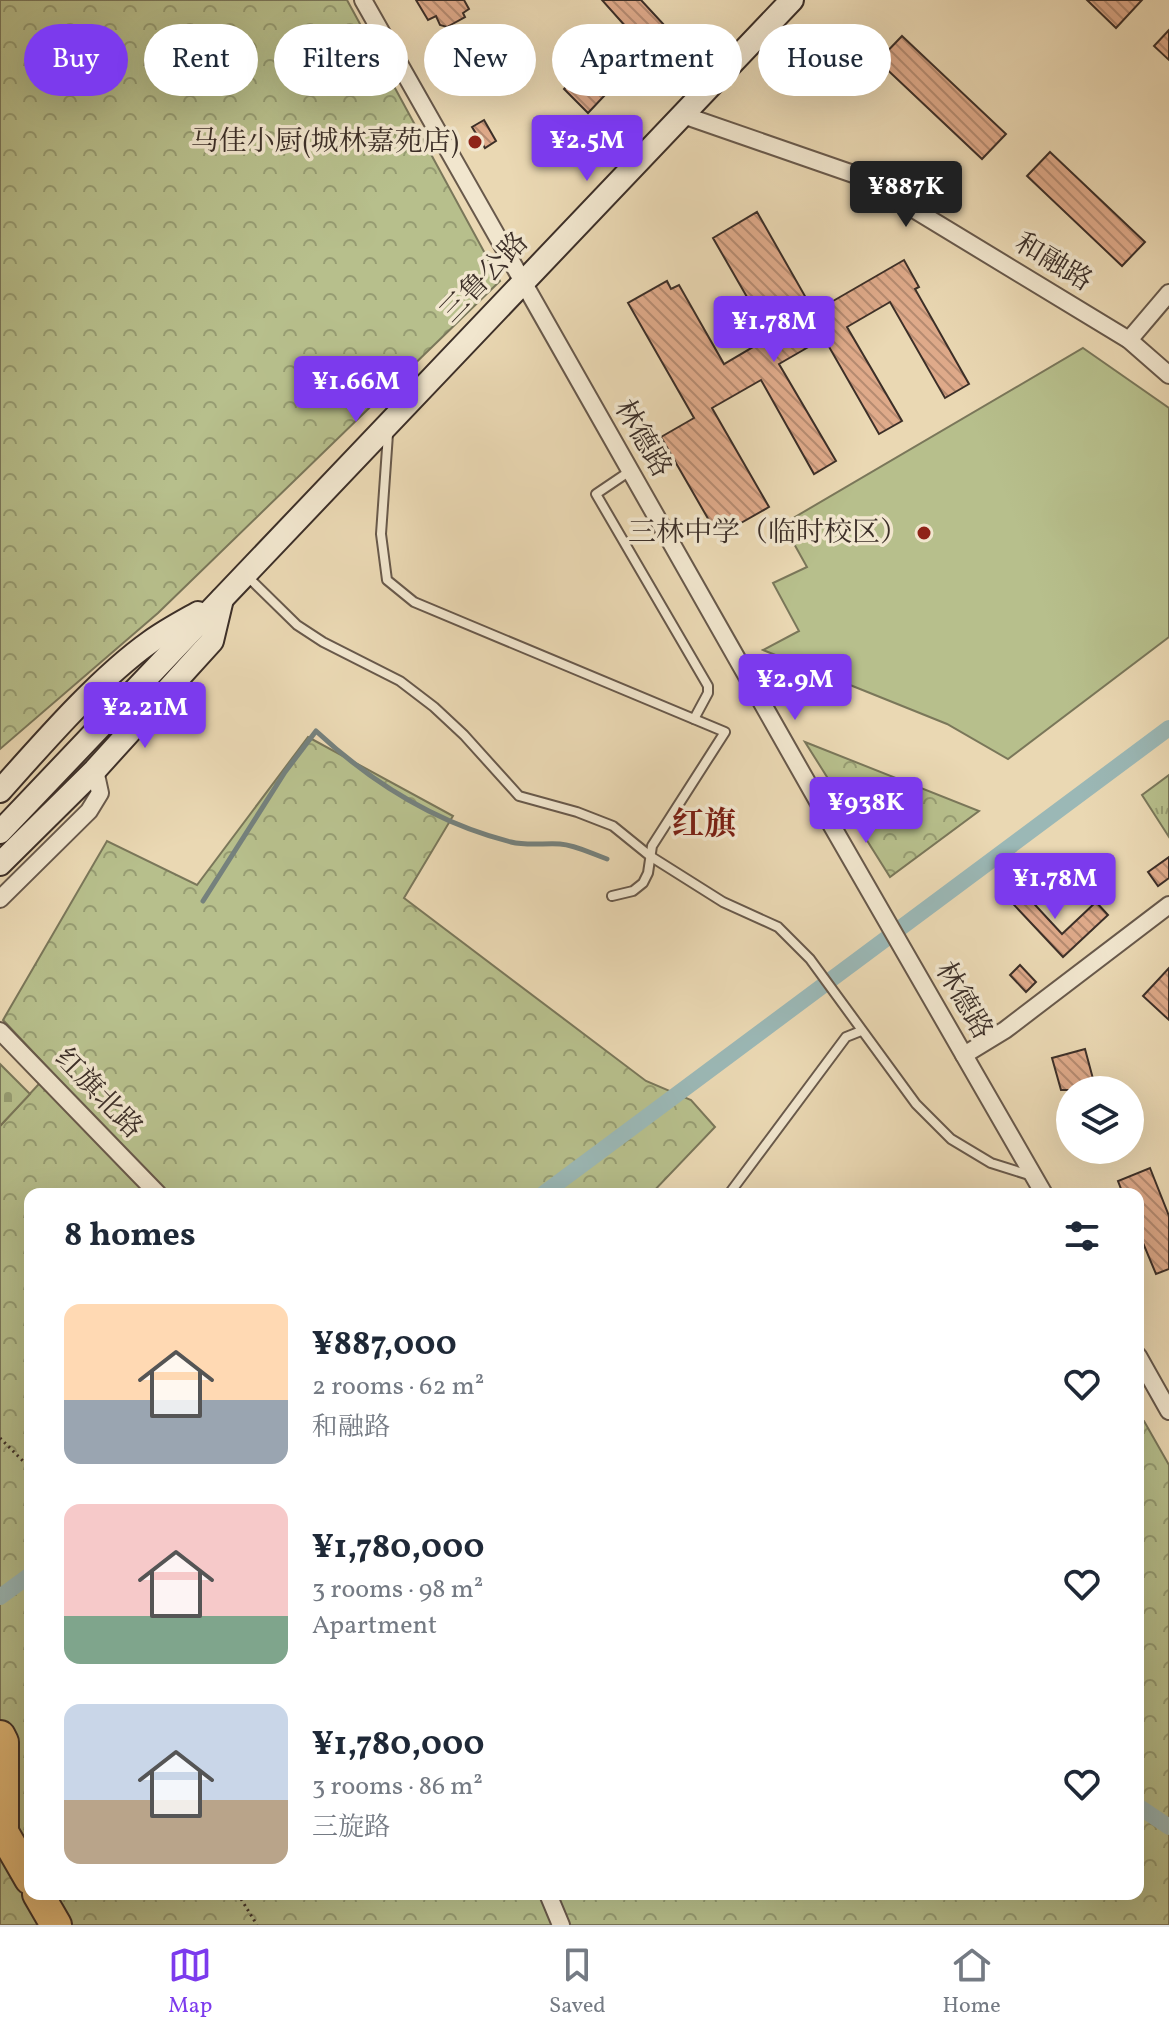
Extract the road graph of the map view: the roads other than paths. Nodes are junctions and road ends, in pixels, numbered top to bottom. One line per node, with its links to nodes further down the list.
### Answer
1 (363, 0): 4 (street, 林德路)
2 (792, 0): 3 (main road, 三鲁公路)
3 (683, 115): 4 (main road, 三鲁公路); 6 (street, 和融路)
4 (523, 282): 8 (main road, 三鲁公路); 9 (street, 林德路)
5 (1169, 293): 6 (street)
6 (1129, 340): 7 (street, 和融路)
7 (1169, 375)
8 (389, 422): 10 (main road, 三鲁公路); 12 (lane)
9 (630, 471): 12 (lane); 23 (street, 林德路)
10 (245, 574): 11 (main road, 三鲁公路); 16 (lane)
11 (222, 597): 13 (main road); 14 (main road, 三鲁公路); 15 (main road, 三鲁公路)
12 (694, 719): 16 (lane)
13 (95, 770): 17 (main road); 19 (street)
14 (0, 791)
15 (0, 832)
16 (650, 856): 18 (lane); 22 (lane)
17 (0, 864)
18 (612, 896)
19 (0, 899)
20 (1169, 905): 23 (street)
21 (0, 1031): 25 (street, 红旗北路)
22 (861, 1031): 24 (lane); 26 (lane)
23 (964, 1055): 24 (street, 林德路)
24 (1034, 1176): 27 (street, 林德路)
25 (152, 1188)
26 (733, 1188)
27 (1041, 1188)
28 (1144, 1367): 29 (street)
29 (1169, 1411)
30 (0, 1736): 31 (highway)
31 (2, 1830): 32 (highway)
32 (24, 1868)
33 (41, 1900): 35 (highway)
34 (551, 1900): 36 (street)
35 (56, 1925)
36 (561, 1925)

